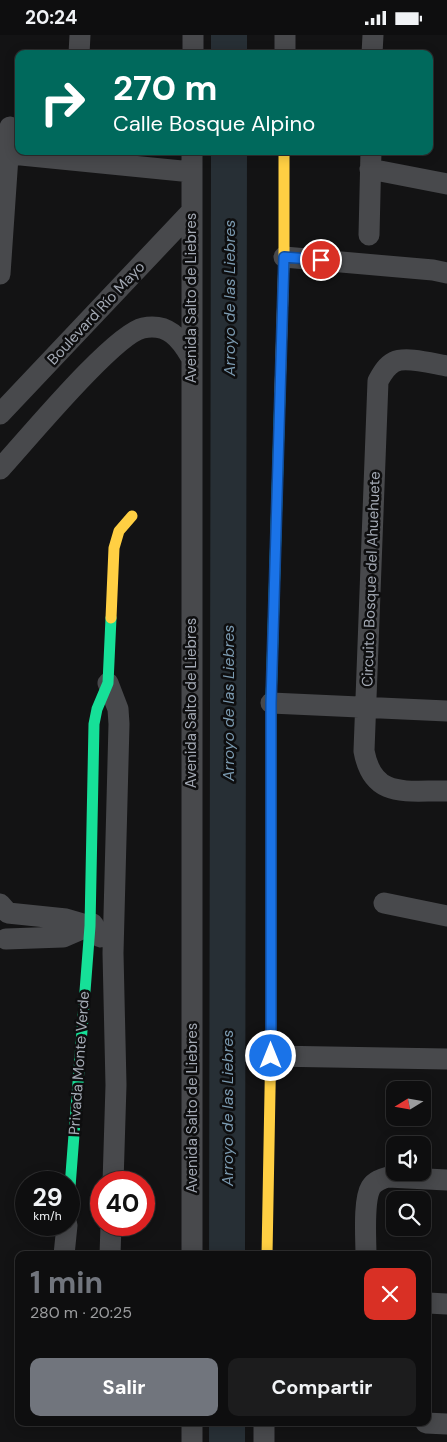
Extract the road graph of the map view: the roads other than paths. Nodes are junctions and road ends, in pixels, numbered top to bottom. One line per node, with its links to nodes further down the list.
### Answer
1 (80, 35): 5 (street)
2 (193, 35): 6 (street)
3 (285, 35): 7 (street)
4 (373, 35): 8 (street)
5 (79, 50)
6 (193, 50)
7 (285, 50)
8 (372, 50)
9 (10, 127): 10 (street)
10 (4, 153): 21 (street)
11 (73, 155): 15 (street)
12 (192, 155): 15 (street, Avenida Salto de Liebres)
13 (284, 155): 19 (street)
14 (371, 160): 16 (street); 18 (street)
15 (192, 172): 17 (street, Avenida Salto de Liebres)
16 (447, 184)
17 (192, 211): 22 (street, Avenida Salto de Liebres); 24 (street, Boulevard Río Mayo)
18 (369, 235)
19 (284, 257): 20 (street); 28 (street)
20 (447, 273)
21 (0, 274)
22 (191, 357): 25 (street); 48 (street, Avenida Salto de Liebres)
23 (447, 366): 29 (street, Circuito Bosque del Ahuehuete)
24 (0, 414)
25 (0, 469)
26 (132, 516): 27 (street, Privada Monte Verde)
27 (108, 683): 33 (street, Privada Monte Verde); 36 (street, Privada Monte Verde)
28 (271, 703): 29 (street); 39 (street)
29 (366, 707): 30 (street); 31 (street, Circuito Bosque del Ahuehuete)
30 (447, 711)
31 (447, 791)
32 (384, 903): 35 (street)
33 (114, 904): 36 (street); 38 (street, Privada Monte Verde)
34 (4, 909): 36 (street); 37 (street)
35 (447, 916)
36 (90, 926): 37 (street); 38 (street); 41 (street, Privada Monte Verde)
37 (3, 942)
38 (113, 953): 42 (street, Privada Monte Verde)
39 (271, 1056): 40 (street); 49 (street)
40 (447, 1059)
41 (71, 1171)
42 (113, 1171)
43 (447, 1179): 50 (street)
44 (66, 1236): 46 (street)
45 (111, 1236): 47 (street)
46 (64, 1251)
47 (110, 1251)
48 (192, 1251)
49 (267, 1251)
50 (366, 1251)
51 (431, 1303): 52 (street)
52 (447, 1304)
53 (431, 1423): 54 (street)
54 (447, 1423)
55 (192, 1426): 57 (street)
56 (264, 1426): 58 (street)
57 (192, 1442)
58 (264, 1442)

